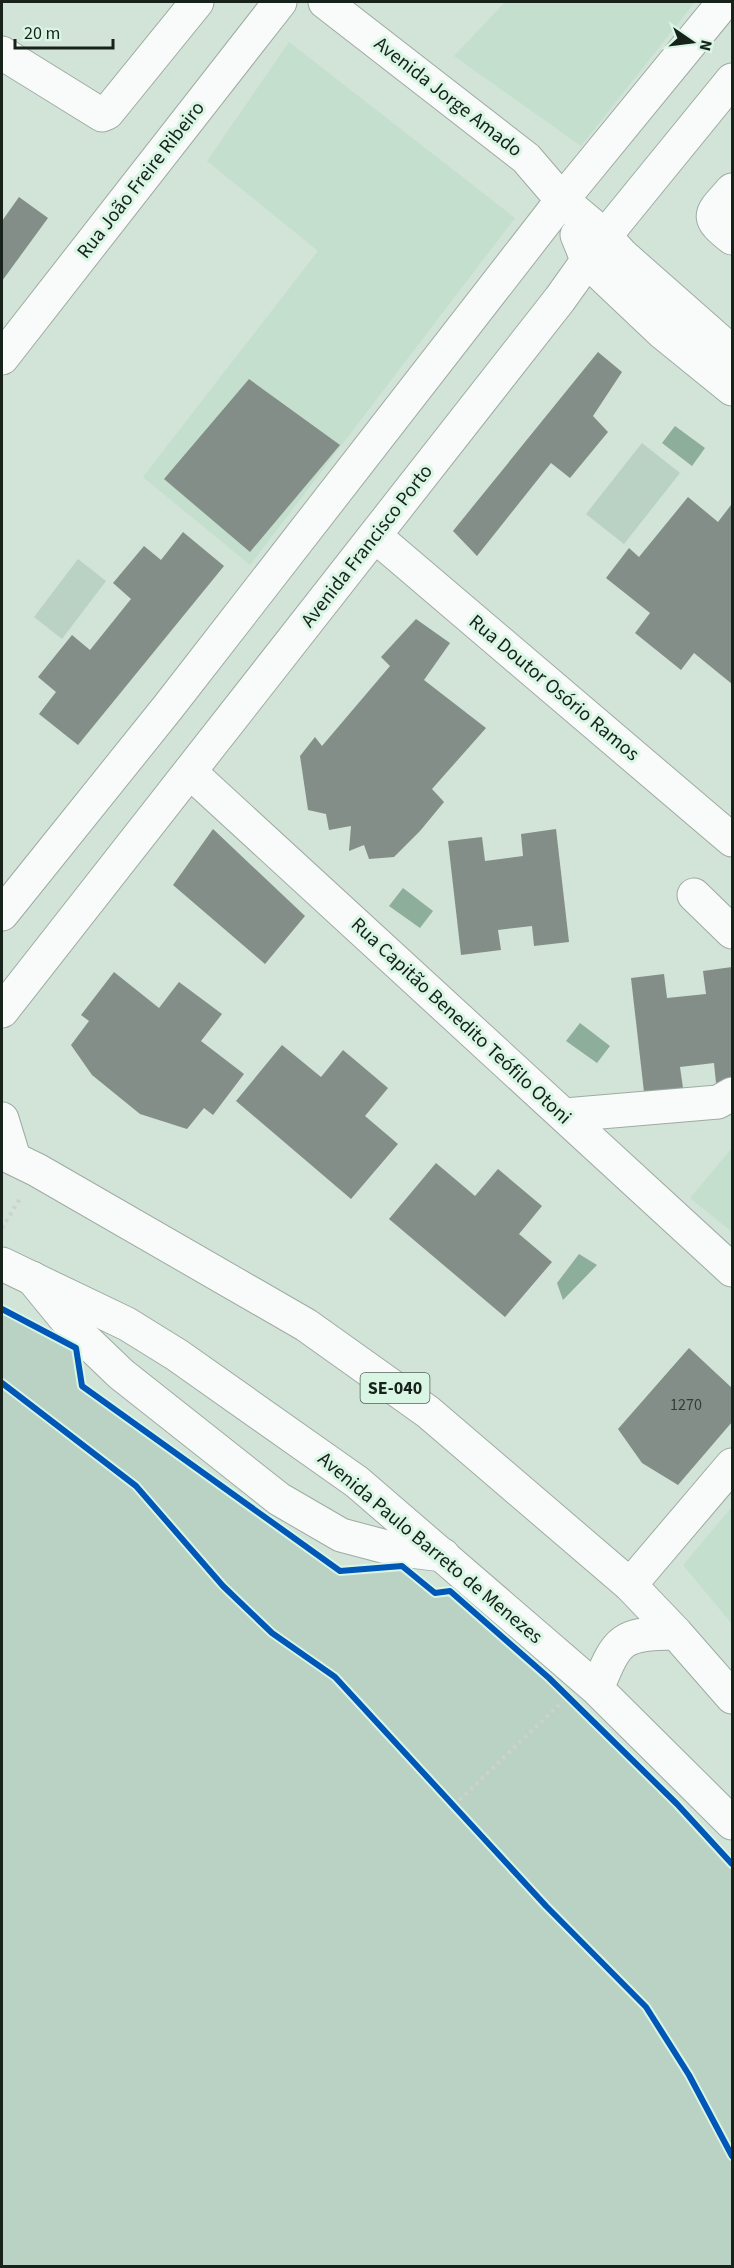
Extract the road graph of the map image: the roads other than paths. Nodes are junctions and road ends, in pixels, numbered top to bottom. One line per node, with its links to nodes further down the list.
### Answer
1 (197, 2): 5 (main road)
2 (280, 2): 12 (main road, Rua João Freire Ribeiro)
3 (325, 2): 8 (main road, Avenida Jorge Amado)
4 (724, 2): 8 (main road)
5 (2, 54)
6 (732, 80): 10 (main road, Avenida Francisco Porto)
7 (732, 190): 9 (main road)
8 (562, 200): 10 (main road, Avenida Jorge Amado); 18 (main road)
9 (732, 238)
10 (597, 249): 11 (main road); 13 (main road); 14 (main road, Avenida Francisco Porto)
11 (732, 352)
12 (2, 358)
13 (732, 389)
14 (375, 536): 15 (main road, Avenida Francisco Porto); 16 (main road, Rua Doutor Osório Ramos)
15 (190, 772): 20 (main road, Avenida Francisco Porto); 22 (main road, Rua Capitão Benedito Teófilo Otoni)
16 (732, 840)
17 (694, 895): 19 (main road)
18 (2, 914)
19 (732, 932)
20 (2, 1011)
21 (732, 1094): 22 (main road)
22 (565, 1115): 26 (main road, Rua Capitão Benedito Teófilo Otoni)
23 (2, 1119): 24 (main road)
24 (8, 1155): 30 (main road, SE-040)
25 (2, 1264): 27 (main road, Avenida Paulo Barreto de Menezes)
26 (732, 1270)
27 (32, 1278): 29 (main road, Avenida Paulo Barreto de Menezes); 29 (main road)
28 (732, 1465): 30 (main road)
29 (443, 1555): 32 (main road, Avenida Paulo Barreto de Menezes)
30 (630, 1585): 31 (main road, SE-040)
31 (676, 1633): 32 (main road); 33 (main road, SE-040)
32 (583, 1693): 34 (main road, Avenida Paulo Barreto de Menezes)
33 (732, 1697)
34 (732, 1823)

